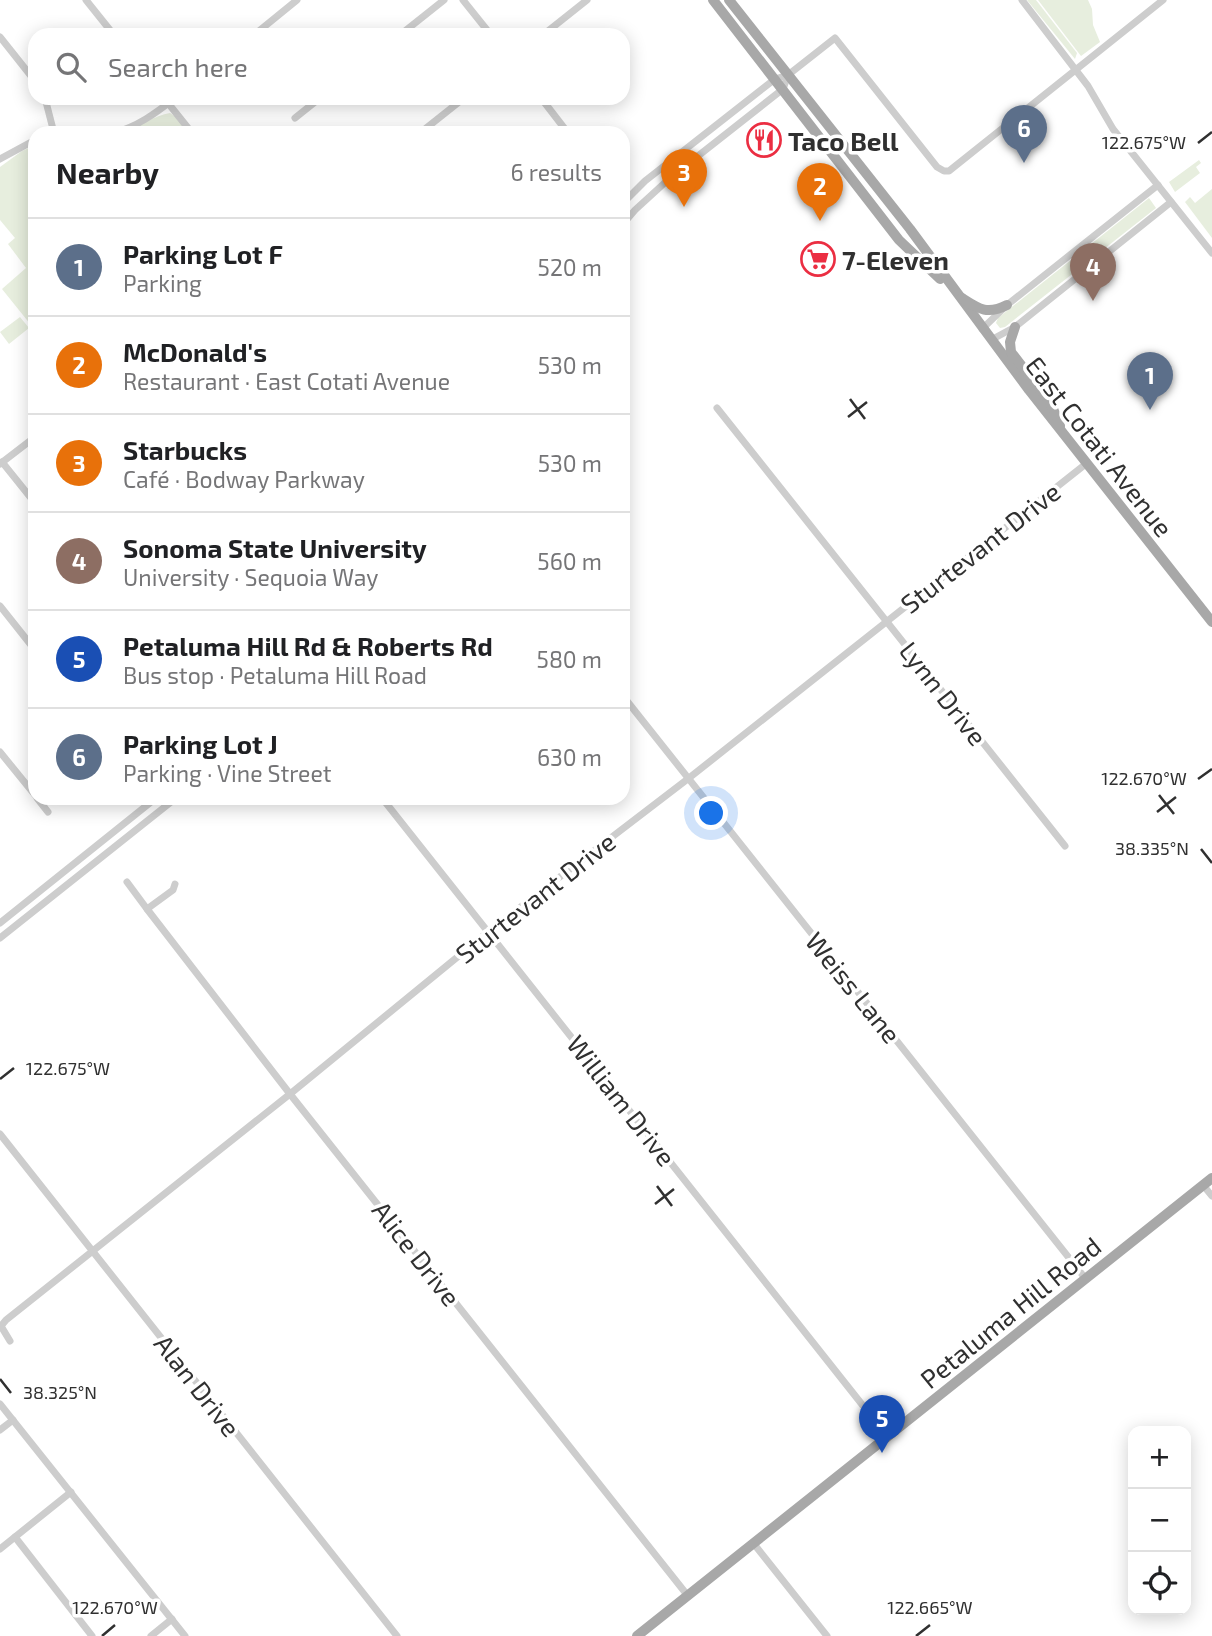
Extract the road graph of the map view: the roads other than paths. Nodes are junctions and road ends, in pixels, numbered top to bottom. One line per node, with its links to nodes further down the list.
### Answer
1 (86, 0): 10 (street)
2 (297, 0): 11 (street)
3 (444, 0): 12 (street)
4 (463, 0): 13 (street)
5 (587, 0): 14 (street)
6 (713, 0): 19 (main road, East Cotati Avenue)
7 (729, 0): 18 (main road, East Cotati Avenue)
8 (1022, 0): 16 (street)
9 (1163, 0): 16 (street)
10 (108, 28)
11 (263, 28)
12 (409, 28)
13 (485, 28)
14 (552, 28)
15 (0, 37): 17 (street)
16 (1077, 71): 18 (street); 35 (street)
17 (28, 72)
18 (788, 75): 19 (street); 20 (street); 42 (main road, East Cotati Avenue)
19 (775, 79): 20 (main road, East Cotati Avenue); 36 (street)
20 (783, 89): 39 (street); 42 (main road, East Cotati Avenue)
21 (47, 105): 28 (street)
22 (162, 105): 29 (street)
23 (172, 105): 30 (street)
24 (311, 105): 27 (street)
25 (455, 105): 31 (street)
26 (546, 105): 32 (street)
27 (295, 118)
28 (52, 126)
29 (133, 126)
30 (187, 126)
31 (429, 126)
32 (562, 126)
33 (28, 144): 34 (street)
34 (0, 159)
35 (1158, 185): 37 (street); 43 (street)
36 (630, 195)
37 (1171, 202): 41 (street); 44 (street)
38 (630, 206): 39 (street)
39 (635, 209): 40 (street)
40 (630, 215)
41 (1212, 253)
42 (957, 295): 43 (main road); 45 (main road, East Cotati Avenue)
43 (1007, 305): 45 (street)
44 (1015, 327): 46 (street); 48 (main road)
45 (982, 329): 46 (main road, East Cotati Avenue)
46 (991, 340): 48 (main road, East Cotati Avenue)
47 (718, 408): 54 (street, Lynn Drive)
48 (1065, 436): 51 (main road, East Cotati Avenue)
49 (28, 442): 50 (street)
50 (1, 463): 52 (street)
51 (1087, 463): 54 (street, Sturtevant Drive); 55 (main road, East Cotati Avenue)
52 (28, 495)
53 (0, 606): 56 (street)
54 (887, 621): 59 (street, Sturtevant Drive); 68 (street, Lynn Drive)
55 (1212, 622)
56 (28, 641)
57 (630, 705): 59 (street, Weiss Lane)
58 (0, 752): 60 (street)
59 (689, 778): 73 (street, Sturtevant Drive); 81 (street, Weiss Lane)
60 (28, 787)
61 (42, 805): 67 (street)
62 (147, 805): 72 (street)
63 (159, 805): 66 (street)
64 (167, 805): 66 (street)
65 (388, 805): 73 (street, William Drive)
66 (162, 809): 74 (street)
67 (48, 812)
68 (1065, 846)
69 (127, 882): 71 (street, Alice Drive)
70 (175, 884): 71 (street)
71 (147, 909): 75 (street, Alice Drive)
72 (0, 923)
73 (488, 932): 75 (street, Sturtevant Drive); 86 (street, William Drive)
74 (0, 938)
75 (290, 1094): 80 (street, Sturtevant Drive); 91 (street, Alice Drive)
76 (0, 1134): 80 (street, Alan Drive)
77 (1212, 1178): 78 (main road, Petaluma Hill Road)
78 (1203, 1185): 79 (street); 81 (main road, Petaluma Hill Road)
79 (1212, 1196)
80 (92, 1250): 82 (street, Sturtevant Drive); 96 (street, Alan Drive)
81 (1085, 1278): 86 (main road, Petaluma Hill Road)
82 (10, 1341)
83 (0, 1404): 84 (street)
84 (13, 1420): 85 (street); 87 (street)
85 (0, 1430)
86 (887, 1436): 89 (main road, Petaluma Hill Road)
87 (71, 1492): 88 (street); 92 (street)
88 (15, 1538): 90 (street); 93 (street)
89 (754, 1544): 91 (main road, Petaluma Hill Road); 98 (street)
90 (0, 1549)
91 (688, 1596): 97 (main road, Petaluma Hill Road)
92 (172, 1619): 94 (street); 95 (street)
93 (92, 1636)
94 (150, 1636)
95 (185, 1636)
96 (397, 1636)
97 (637, 1636)
98 (827, 1636)

